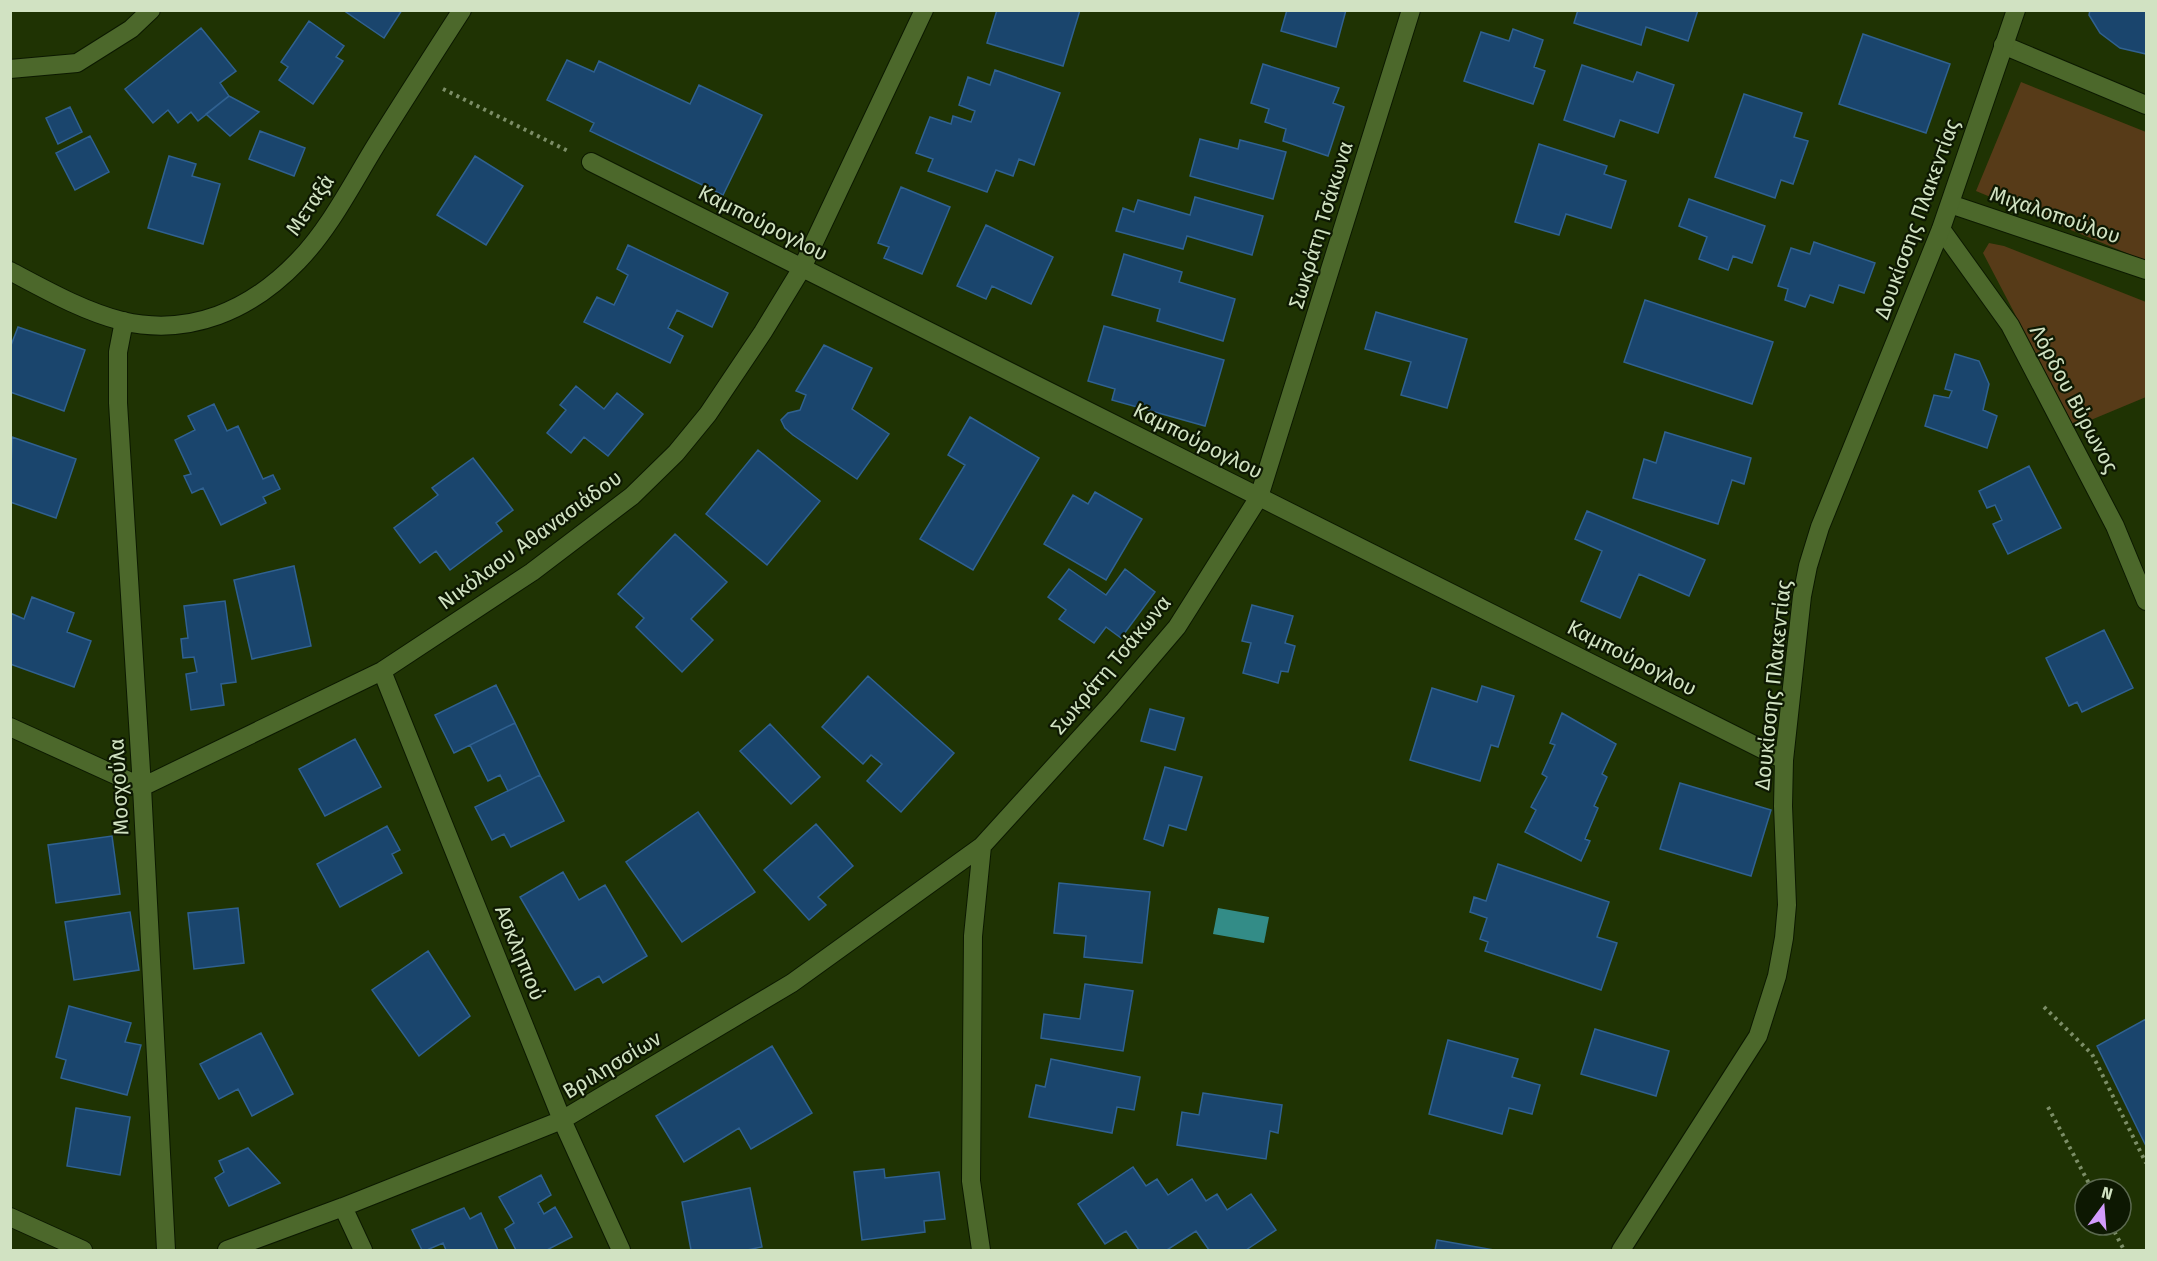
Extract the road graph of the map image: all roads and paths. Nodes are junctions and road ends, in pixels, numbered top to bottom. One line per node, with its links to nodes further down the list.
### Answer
1 (151, 10): 7 (street)
2 (462, 10): 8 (street, Μεταξά)
3 (924, 10): 13 (street, Νικόλαου Αθανασιάδου)
4 (1411, 10): 17 (street, Σωκράτη Τσάκωνα)
5 (2016, 10): 6 (street, Δουκίσσης Πλακεντίας)
6 (2003, 45): 9 (street); 11 (street, Δουκίσσης Πλακεντίας)
7 (10, 69)
8 (419, 76): 10 (path); 16 (street, Μεταξά)
9 (2146, 105)
10 (591, 162): 13 (street, Καμπούρογλου)
11 (1950, 204): 12 (street, Δουκίσσης Πλακεντίας); 14 (street, Μιχαλοπούλου)
12 (1941, 229): 18 (street, Λόρδου Βύρωνος); 21 (street, Δουκίσσης Πλακεντίας)
13 (802, 268): 17 (street, Καμπούρογλου); 19 (street, Νικόλαου Αθανασιάδου)
14 (2146, 270)
15 (10, 271): 16 (street, Μεταξά)
16 (124, 321): 22 (street, Μοσχούλα)
17 (1259, 497): 21 (street, Καμπούρογλου); 23 (street, Σωκράτη Τσάκωνα)
18 (2146, 601)
19 (382, 671): 22 (street, Νικόλαου Αθανασιάδου); 26 (street, Ασκληπιού)
20 (10, 727): 22 (street)
21 (1785, 760): 38 (street, Δουκίσσης Πλακεντίας)
22 (142, 787): 33 (street, Μοσχούλα)
23 (982, 846): 26 (street, Βριλησσίων); 37 (street)
24 (2044, 1007): 27 (path)
25 (2048, 1107): 28 (path)
26 (562, 1120): 29 (street, Βριλησσίων); 36 (street, Ασκληπιού)
27 (2146, 1163)
28 (2086, 1177)
29 (343, 1208): 34 (street, Βριλησσίων); 35 (street)
30 (10, 1217): 32 (street)
31 (2117, 1237): 39 (path)
32 (83, 1251)
33 (166, 1251)
34 (227, 1251)
35 (363, 1251)
36 (621, 1251)
37 (981, 1251)
38 (1621, 1251)
39 (2124, 1251)

